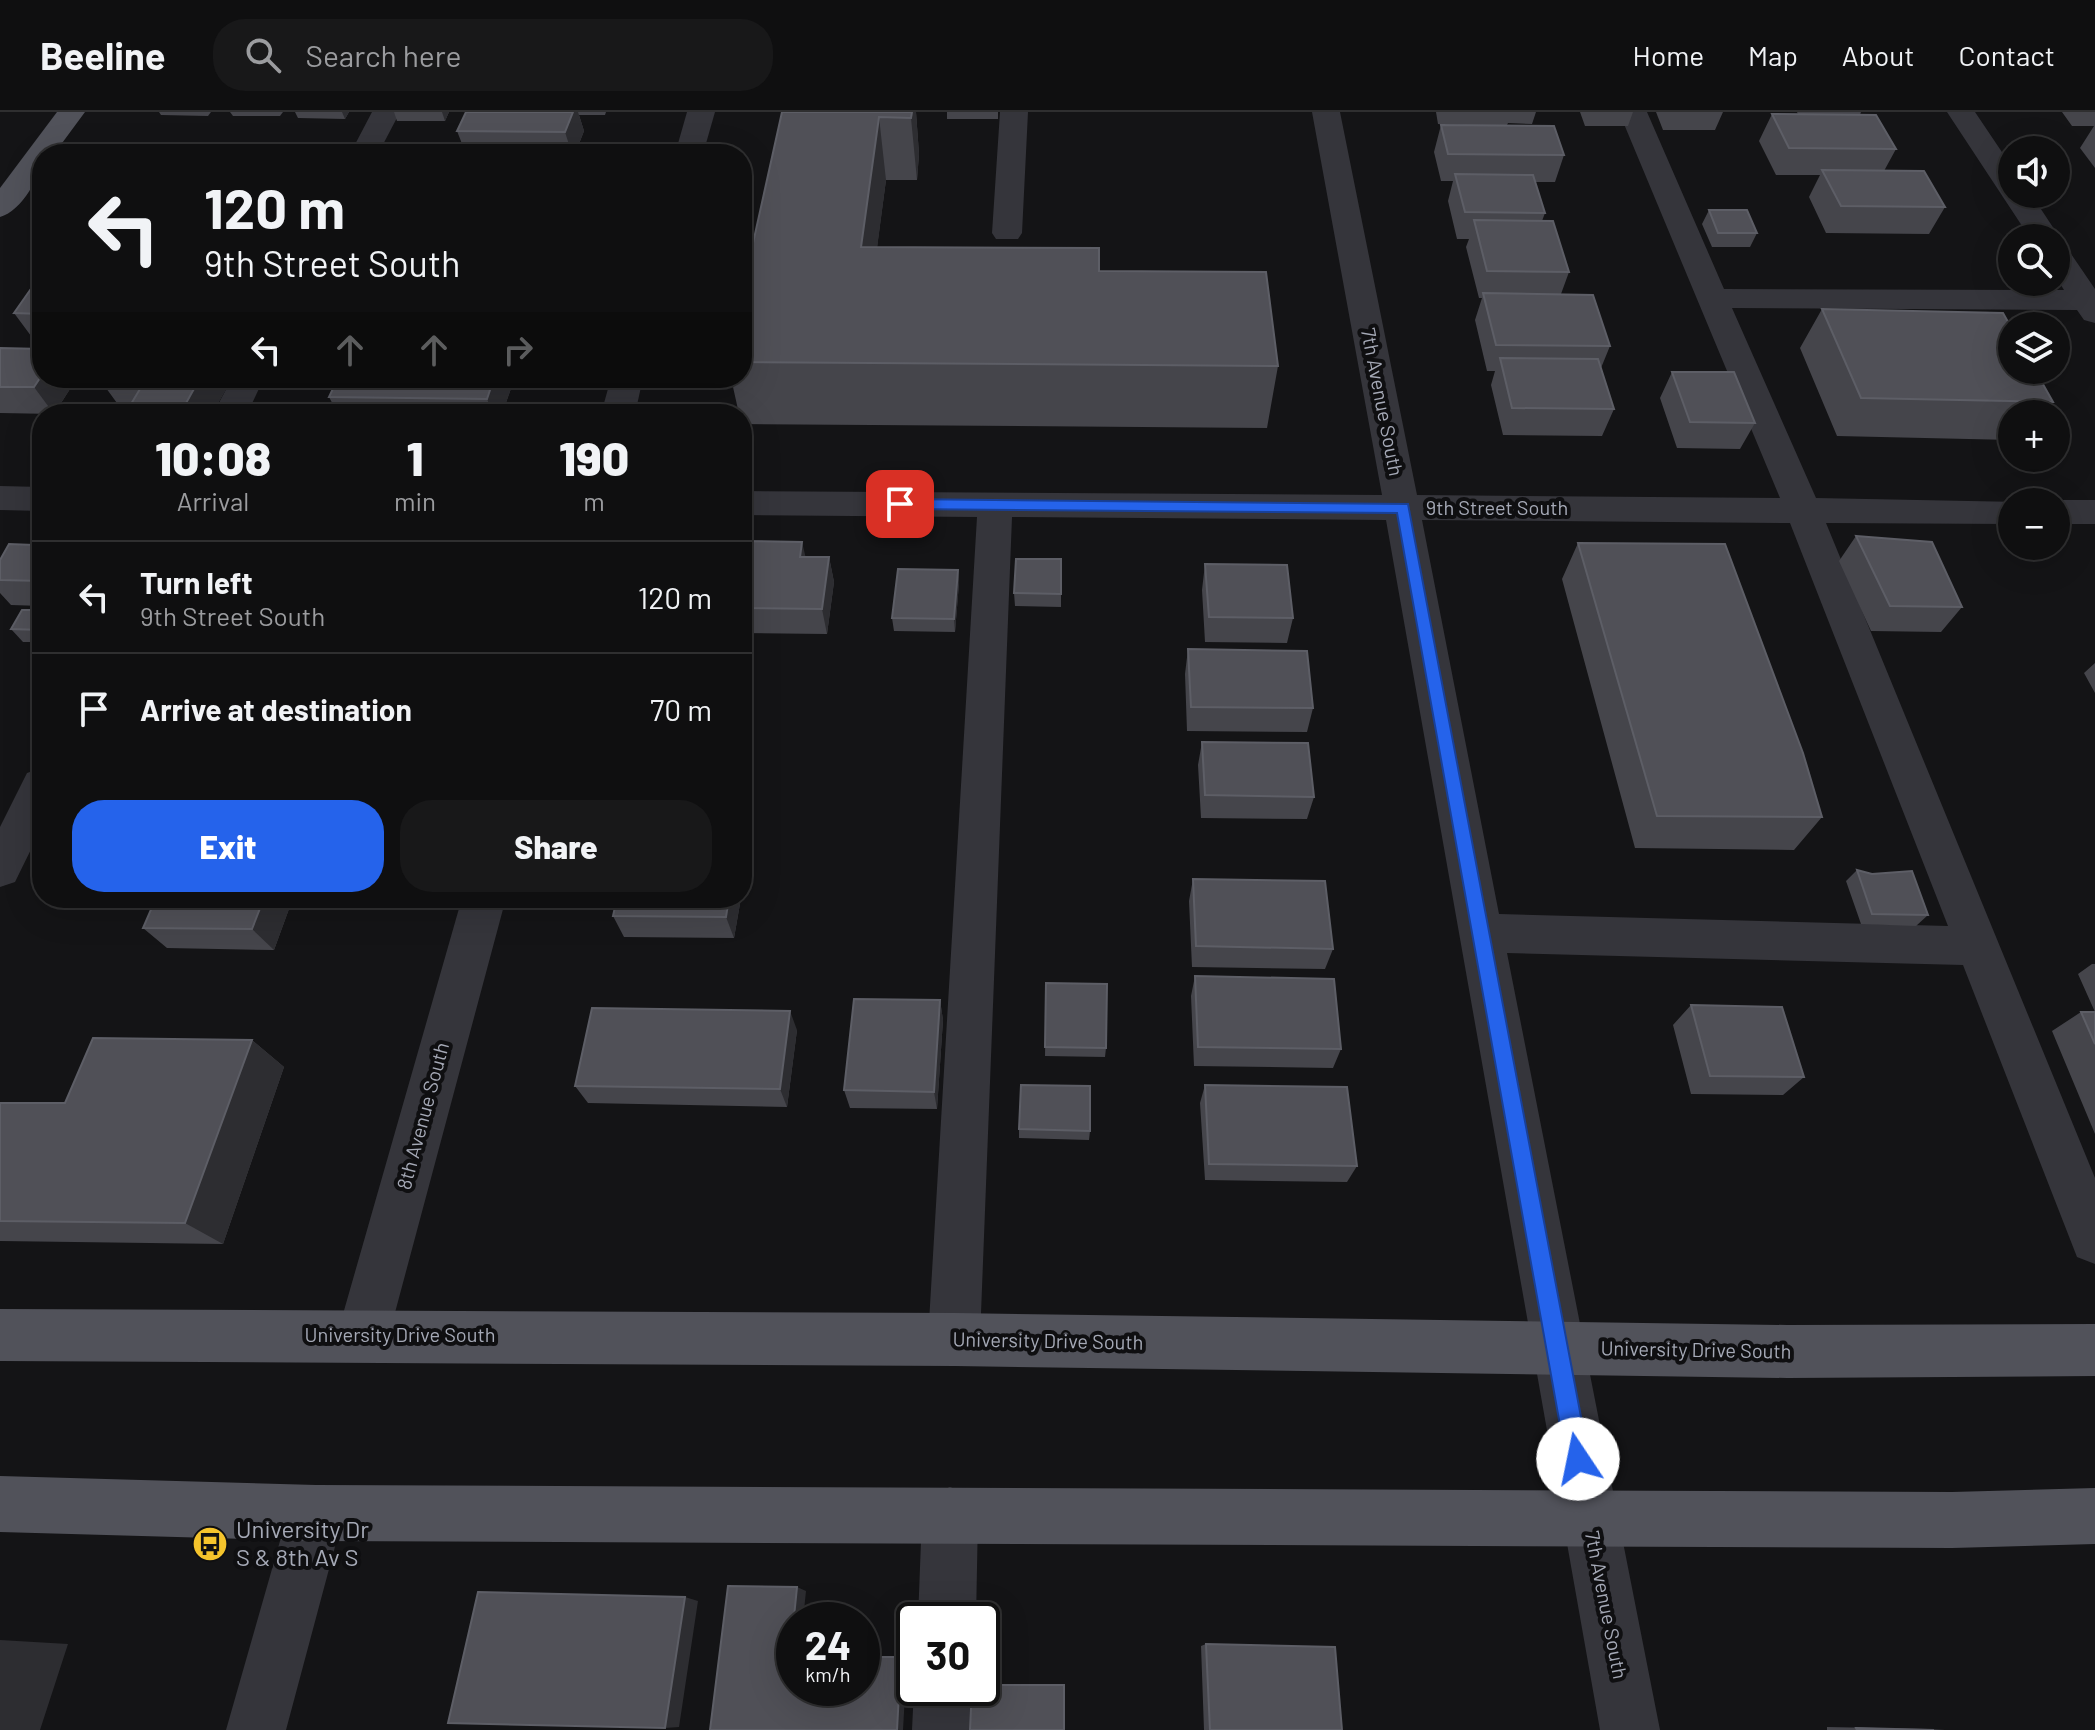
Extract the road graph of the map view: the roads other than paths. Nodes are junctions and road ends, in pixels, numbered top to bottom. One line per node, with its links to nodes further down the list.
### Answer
1 (71, 112): 8 (main road)
2 (386, 112): 9 (street)
3 (701, 112): 10 (street)
4 (1014, 112): 14 (street)
5 (1326, 112): 22 (street, 7th Avenue South)
6 (1633, 112): 16 (street)
7 (1961, 112): 12 (street)
8 (47, 144)
9 (369, 144)
10 (692, 144)
11 (32, 165): 13 (main road)
12 (1998, 168)
13 (0, 208)
14 (1007, 233)
15 (2070, 275): 17 (street)
16 (1713, 298): 17 (street); 23 (street)
17 (2091, 306)
18 (0, 498): 19 (street)
19 (32, 499)
20 (752, 503): 21 (street, 9th Street South)
21 (995, 505): 22 (street, 9th Street South); 35 (street)
22 (1403, 508): 23 (street, 9th Street South); 30 (street, 7th Avenue South)
23 (1803, 510): 24 (street, 9th Street South); 31 (street)
24 (1998, 512)
25 (2070, 512): 26 (street)
26 (2095, 512)
27 (32, 805): 28 (street)
28 (0, 869)
29 (481, 908): 34 (street, 8th Avenue South)
30 (1479, 932): 31 (street); 36 (street, 7th Avenue South)
31 (1975, 946): 32 (street)
32 (2095, 1239)
33 (0, 1335): 34 (main road, University Drive South)
34 (363, 1335): 35 (main road, University Drive South)
35 (954, 1339): 36 (main road, University Drive South)
36 (1556, 1346): 37 (main road, University Drive South); 41 (street, 7th Avenue South)
37 (2095, 1350)
38 (0, 1504): 39 (main road)
39 (316, 1513): 40 (main road); 45 (street)
40 (950, 1515): 41 (main road); 43 (street)
41 (1589, 1516): 42 (main road); 47 (street, 7th Avenue South)
42 (2095, 1516)
43 (948, 1602)
44 (943, 1706): 46 (street)
45 (256, 1730)
46 (942, 1730)
47 (1630, 1730)

